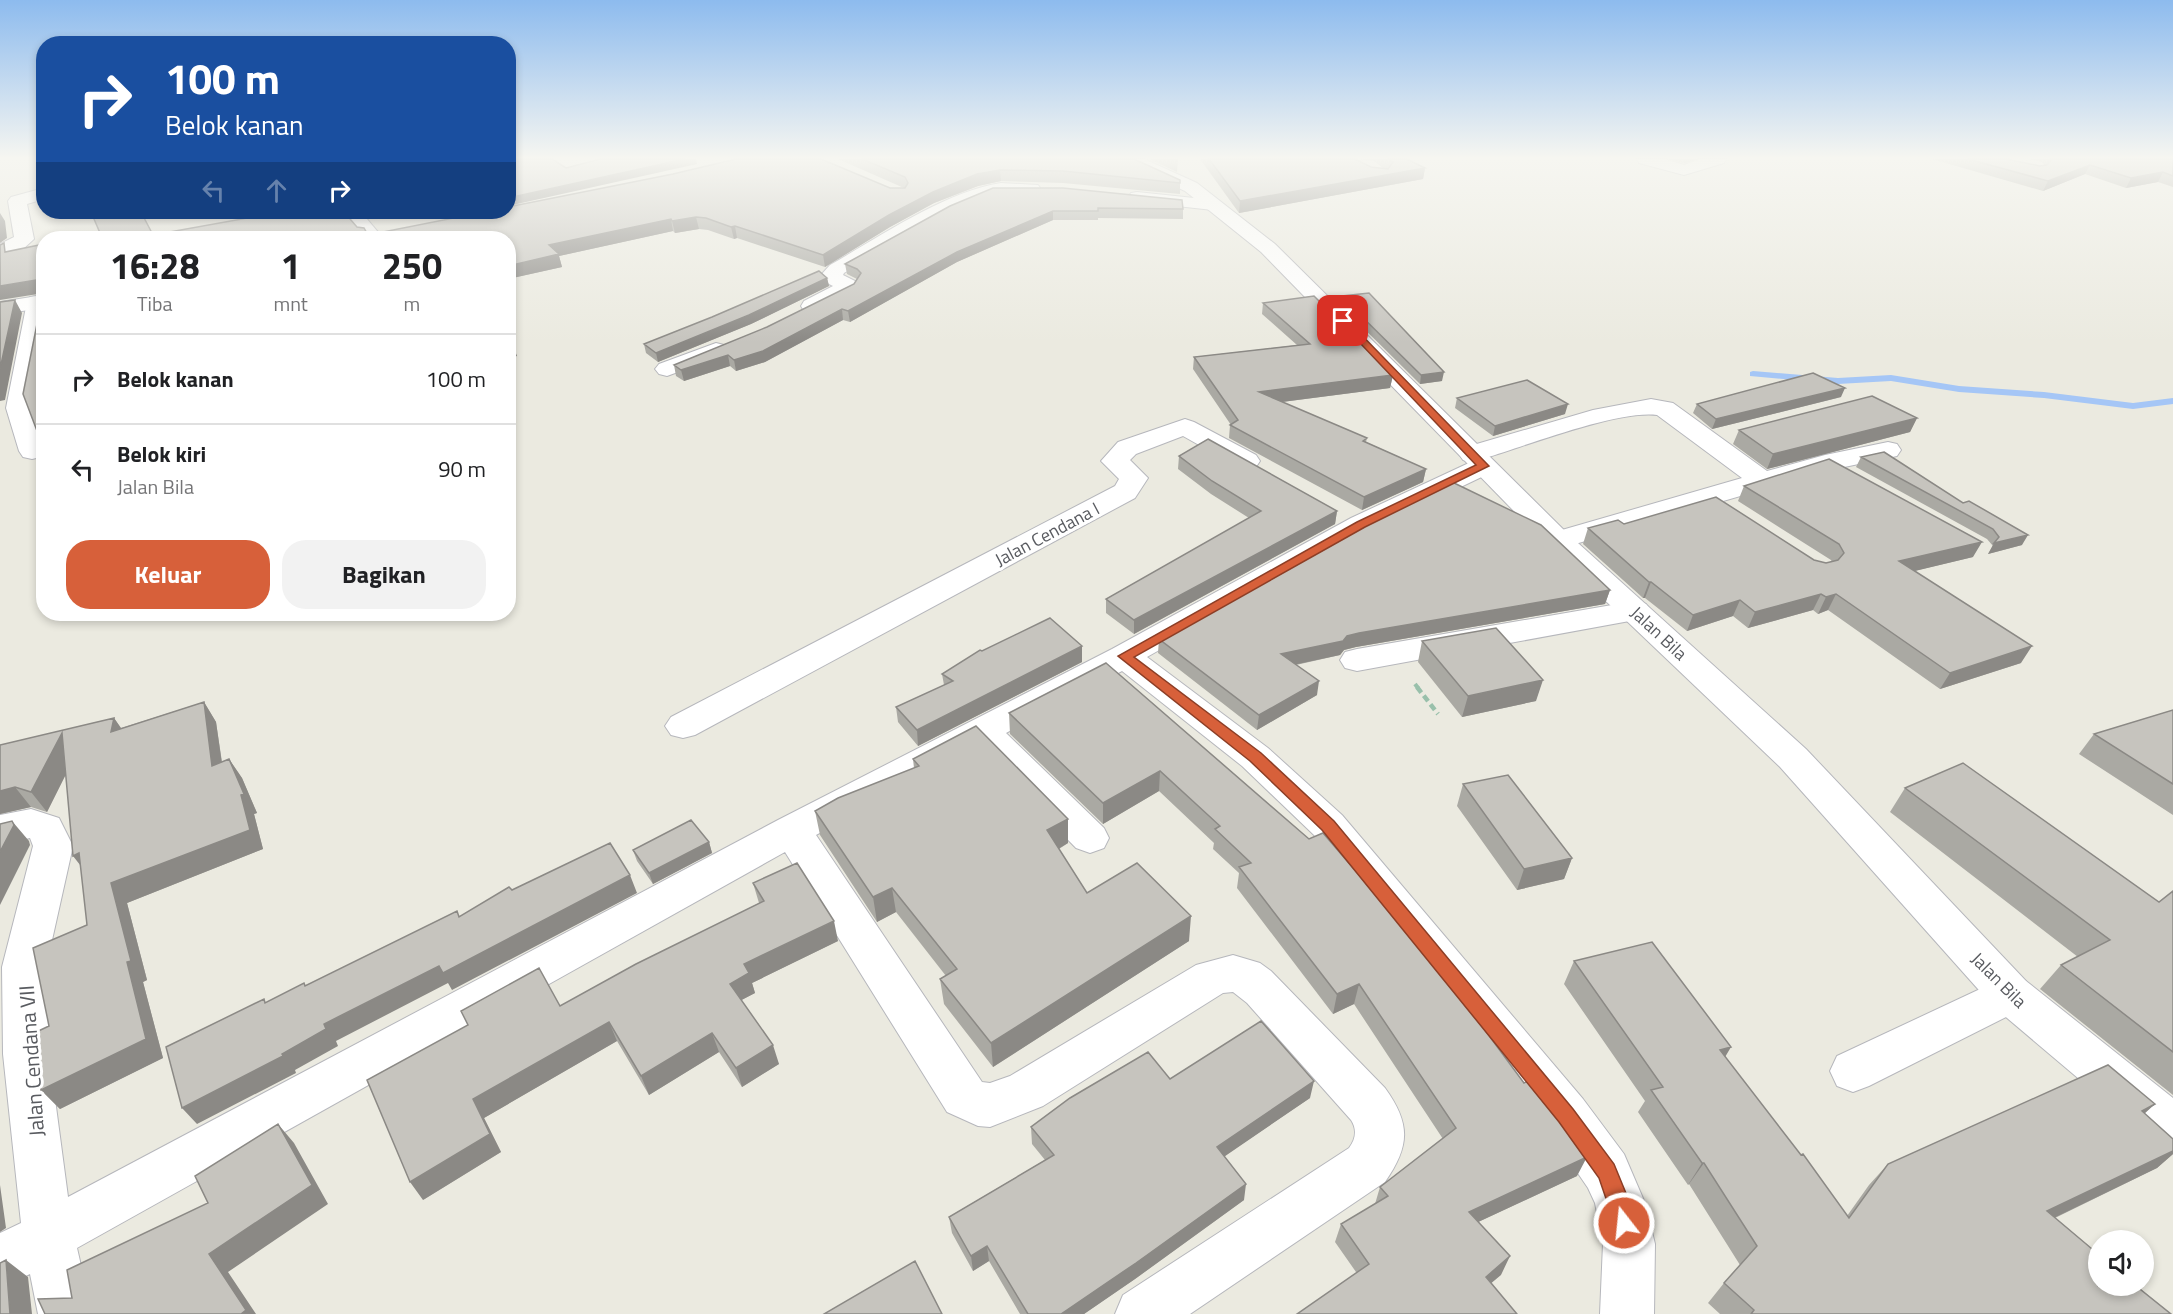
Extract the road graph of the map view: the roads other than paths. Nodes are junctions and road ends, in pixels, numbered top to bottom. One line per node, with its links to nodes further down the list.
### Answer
1 (20, 220): 6 (street)
2 (362, 220): 5 (street)
3 (923, 220): 9 (street)
4 (1233, 220): 17 (street, Jalan Bila)
5 (375, 231)
6 (0, 251)
7 (36, 302): 8 (street)
8 (0, 308)
9 (794, 314)
10 (36, 324): 16 (street)
11 (729, 345): 12 (street)
12 (667, 369)
13 (1740, 432): 14 (street)
14 (1707, 440): 17 (street); 20 (street)
15 (1888, 450): 18 (street)
16 (32, 451)
17 (1478, 460): 24 (street, Jalan Bila); 26 (street)
18 (1825, 463): 20 (street); 21 (street)
19 (1268, 473): 28 (street, Jalan Cendana I)
20 (1762, 480): 22 (street)
21 (1854, 480)
22 (1709, 497): 23 (street); 24 (street)
23 (1739, 516)
24 (1558, 540): 25 (street, Jalan Bila)
25 (1635, 611): 27 (street); 33 (street, Jalan Bila)
26 (1124, 656): 29 (street); 40 (street)
27 (1357, 660)
28 (683, 726)
29 (983, 732): 31 (street); 32 (street)
30 (0, 830): 36 (street, Jalan Cendana VII)
31 (792, 830): 36 (street); 39 (street)
32 (1090, 838)
33 (2010, 994): 34 (street); 35 (street, Jalan Bila)
34 (1853, 1071)
35 (2173, 1128)
36 (48, 1237): 37 (street); 38 (street, Jalan Cendana VII)
37 (0, 1262)
38 (65, 1314)
39 (1142, 1314)
40 (1627, 1314)

